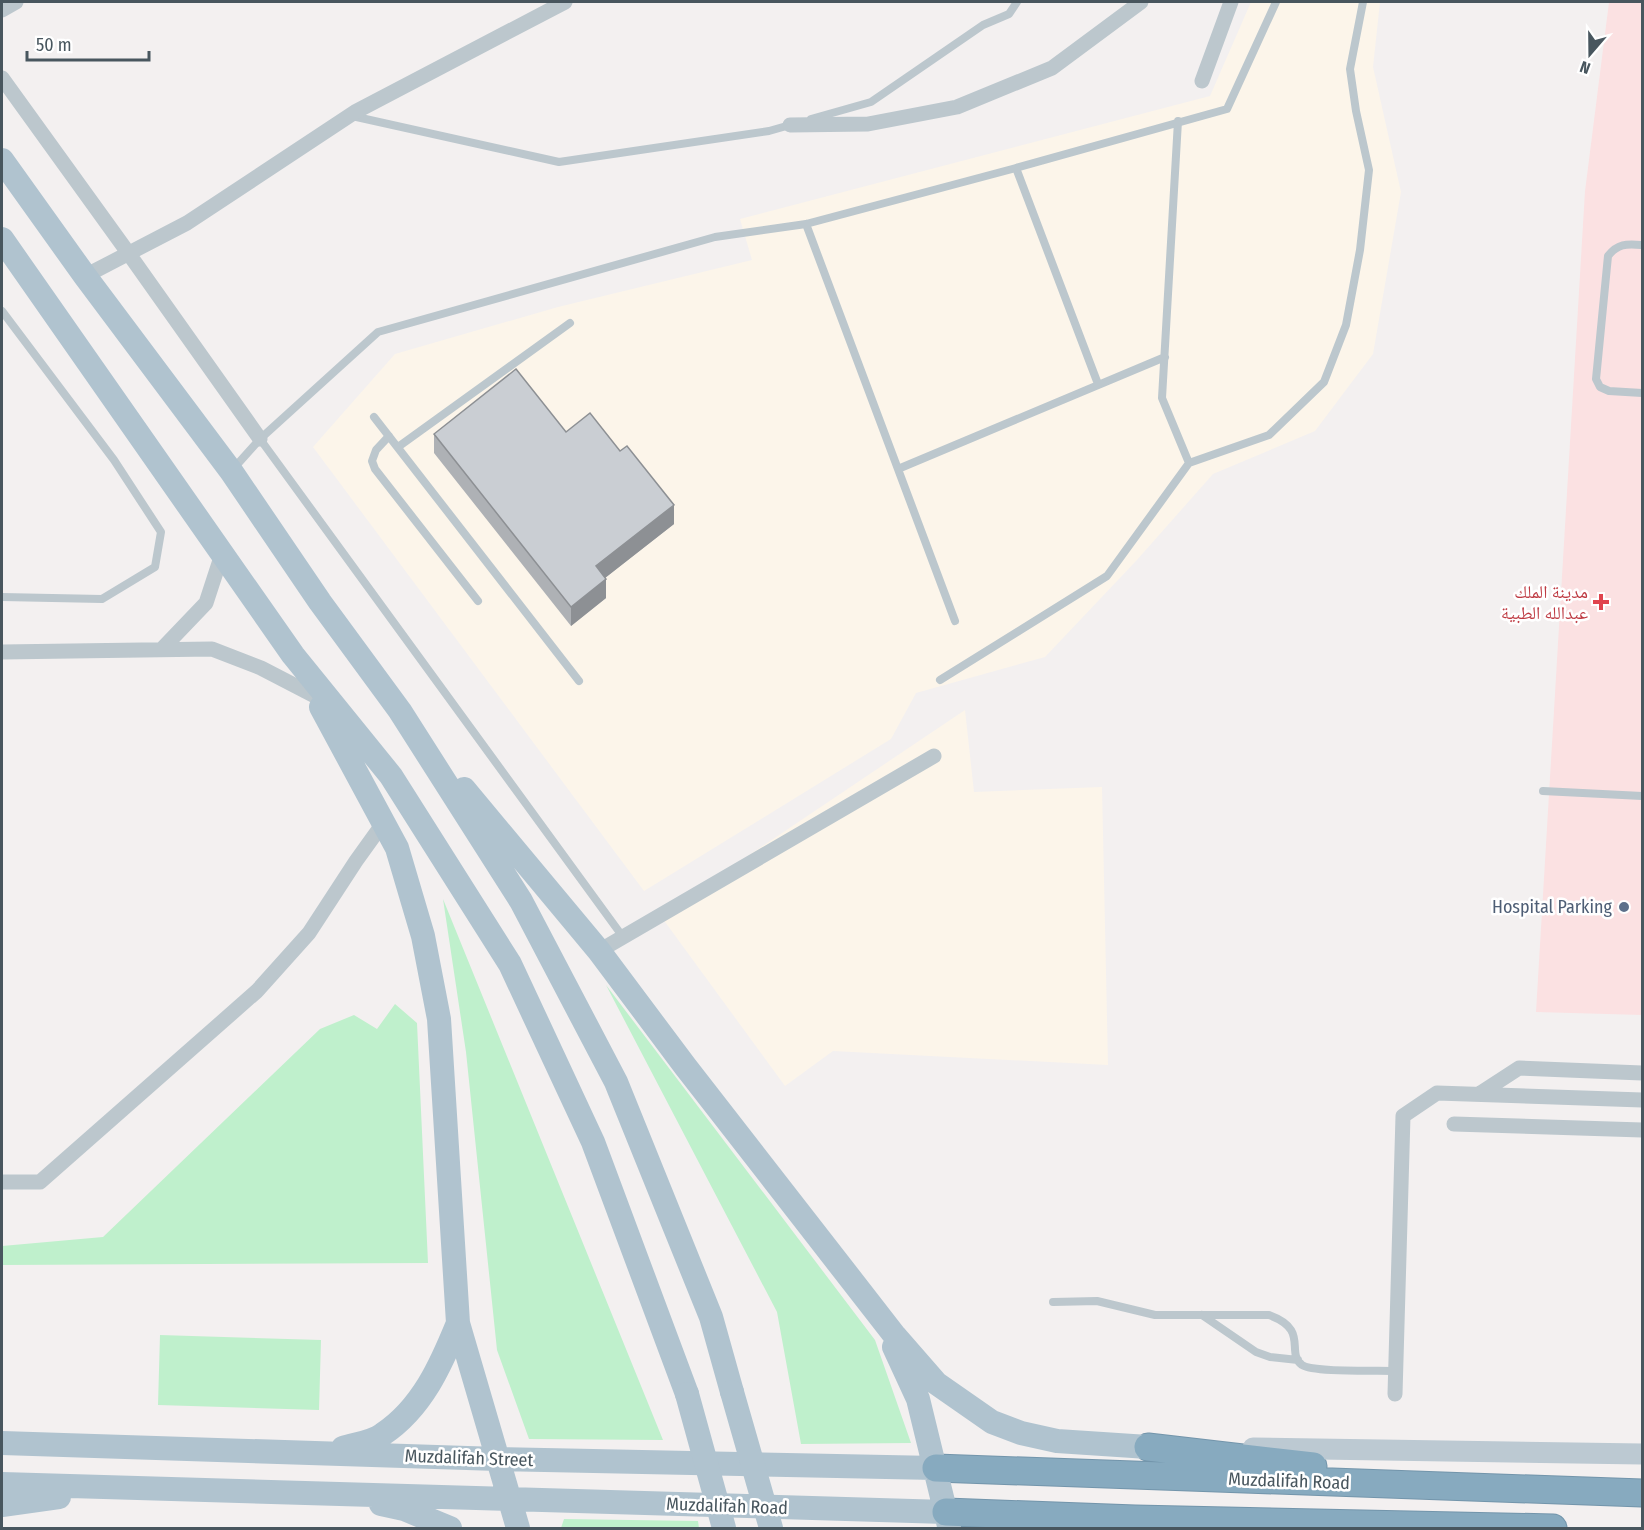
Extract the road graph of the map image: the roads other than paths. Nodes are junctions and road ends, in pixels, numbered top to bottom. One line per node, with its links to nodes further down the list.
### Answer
1 (16, 2): 8 (street)
2 (565, 2): 11 (street)
3 (1017, 2): 13 (lane)
4 (1141, 2): 13 (street)
5 (1231, 2): 10 (street)
6 (1276, 2): 12 (lane)
7 (1364, 2): 30 (lane)
8 (2, 10)
9 (2, 78): 19 (street)
10 (1202, 81)
11 (350, 115): 13 (lane); 19 (street)
12 (1178, 121): 15 (lane); 23 (lane)
13 (790, 125)
14 (2, 160): 20 (main road)
15 (1016, 168): 16 (lane); 24 (lane)
16 (806, 224): 28 (lane); 31 (lane)
17 (2, 239): 33 (main road)
18 (1642, 245): 25 (lane)
19 (129, 254): 20 (street); 28 (street)
20 (85, 276): 32 (main road)
21 (2, 311): 34 (lane)
22 (570, 323): 29 (lane)
23 (1165, 357): 24 (lane); 30 (lane)
24 (1098, 384): 31 (lane)
25 (1642, 393)
26 (374, 417): 27 (lane)
27 (389, 436): 29 (lane); 35 (lane)
28 (260, 439): 32 (lane); 48 (lane)
29 (398, 447): 41 (lane)
30 (1189, 463): 40 (lane)
31 (898, 469): 36 (lane)
32 (231, 471): 43 (main road)
33 (222, 554): 37 (street); 39 (main road)
34 (2, 597)
35 (478, 601)
36 (955, 621)
37 (162, 649): 38 (street); 42 (street)
38 (2, 652)
39 (292, 655): 42 (main road); 80 (main road, bridge)
40 (940, 680)
41 (579, 681)
42 (315, 696): 47 (main road)
43 (400, 711): 49 (main road); 81 (main road, bridge)
44 (934, 756): 48 (street)
45 (1543, 791): 46 (lane)
46 (1642, 796)
47 (384, 822): 55 (street); 59 (main road)
48 (623, 937): 49 (street)
49 (599, 951): 57 (main road)
50 (1642, 1073): 51 (street)
51 (1479, 1094): 52 (street); 61 (street)
52 (1642, 1100)
53 (1454, 1124): 54 (street)
54 (1642, 1130)
55 (2, 1182)
56 (1053, 1302): 58 (lane)
57 (879, 1315): 64 (main road); 68 (main road)
58 (1202, 1315): 60 (lane); 60 (lane)
59 (458, 1323): 65 (main road); 67 (main road)
60 (1298, 1360): 61 (lane)
61 (1396, 1371): 62 (street)
62 (1395, 1395)
63 (2, 1443): 65 (main road, Muzdalifah Street)
64 (1148, 1447): 66 (street); 71 (highway)
65 (325, 1453): 67 (main road, Muzdalifah Street)
66 (1642, 1454)
67 (498, 1459): 68 (main road, Muzdalifah Street); 74 (main road)
68 (936, 1468): 71 (highway, Muzdalifah Road); 77 (main road)
69 (2, 1484): 70 (main road)
70 (133, 1488): 73 (main road); 75 (main road)
71 (1556, 1490): 72 (highway, Muzdalifah Road)
72 (1642, 1492)
73 (332, 1493): 74 (main road); 78 (main road)
74 (508, 1499): 77 (main road, Muzdalifah Road); 79 (main road)
75 (2, 1505)
76 (1135, 1519): 77 (highway); 82 (main road); 83 (highway); 84 (highway)
77 (948, 1520)
78 (450, 1528)
79 (518, 1528)
80 (724, 1528)
81 (771, 1528)
82 (1100, 1528)
83 (1187, 1528)
84 (1553, 1528)

